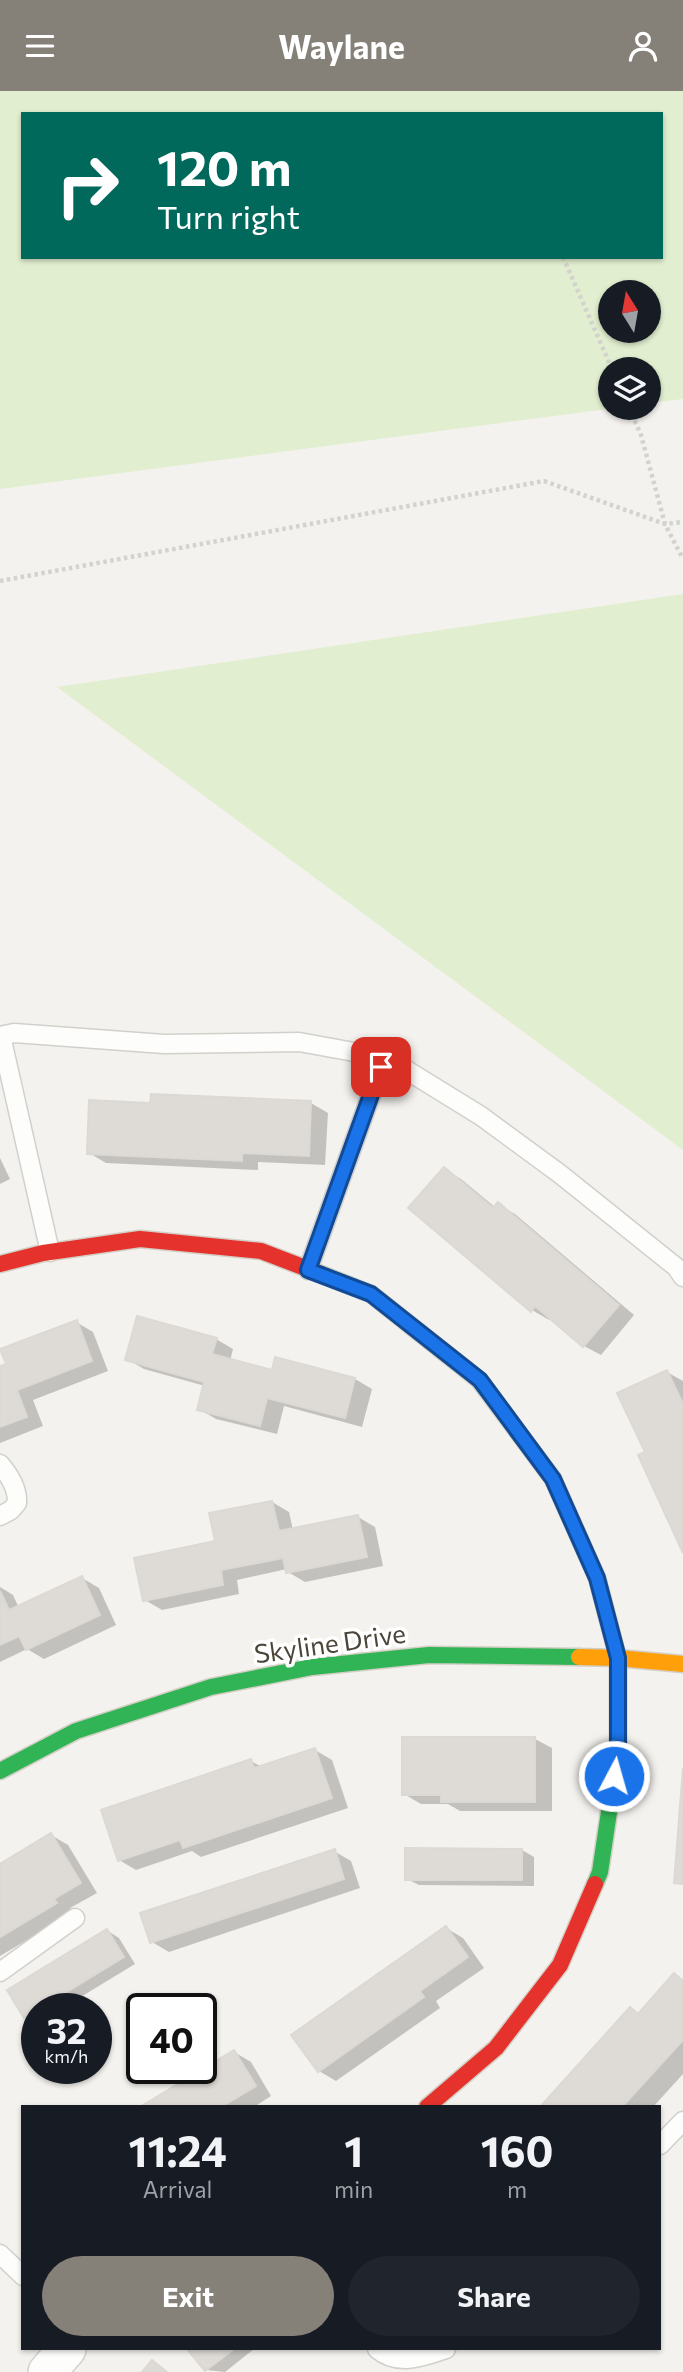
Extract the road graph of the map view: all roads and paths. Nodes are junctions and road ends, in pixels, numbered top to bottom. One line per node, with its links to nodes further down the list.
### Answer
1 (564, 259): 2 (path)
2 (607, 357)
3 (634, 420): 5 (path)
4 (683, 522): 5 (path)
5 (665, 524): 6 (path); 7 (path)
6 (683, 559)
7 (0, 581)
8 (1, 1036): 9 (lane); 10 (lane)
9 (387, 1058): 12 (lane); 13 (lane)
10 (50, 1252): 11 (street); 12 (street)
11 (0, 1264)
12 (308, 1270): 16 (street)
13 (683, 1277)
14 (0, 1464): 15 (lane)
15 (0, 1516)
16 (618, 1658): 17 (street, Skyline Drive); 18 (street, Skyline Drive); 21 (street)
17 (683, 1664)
18 (0, 1771)
19 (75, 1918): 20 (lane)
20 (0, 1972)
21 (430, 2105)
22 (683, 2121): 23 (lane)
23 (661, 2144)
24 (0, 2255): 25 (lane)
25 (21, 2274)
26 (65, 2350): 29 (street)
27 (378, 2350): 28 (lane)
28 (443, 2350)
29 (47, 2372)

